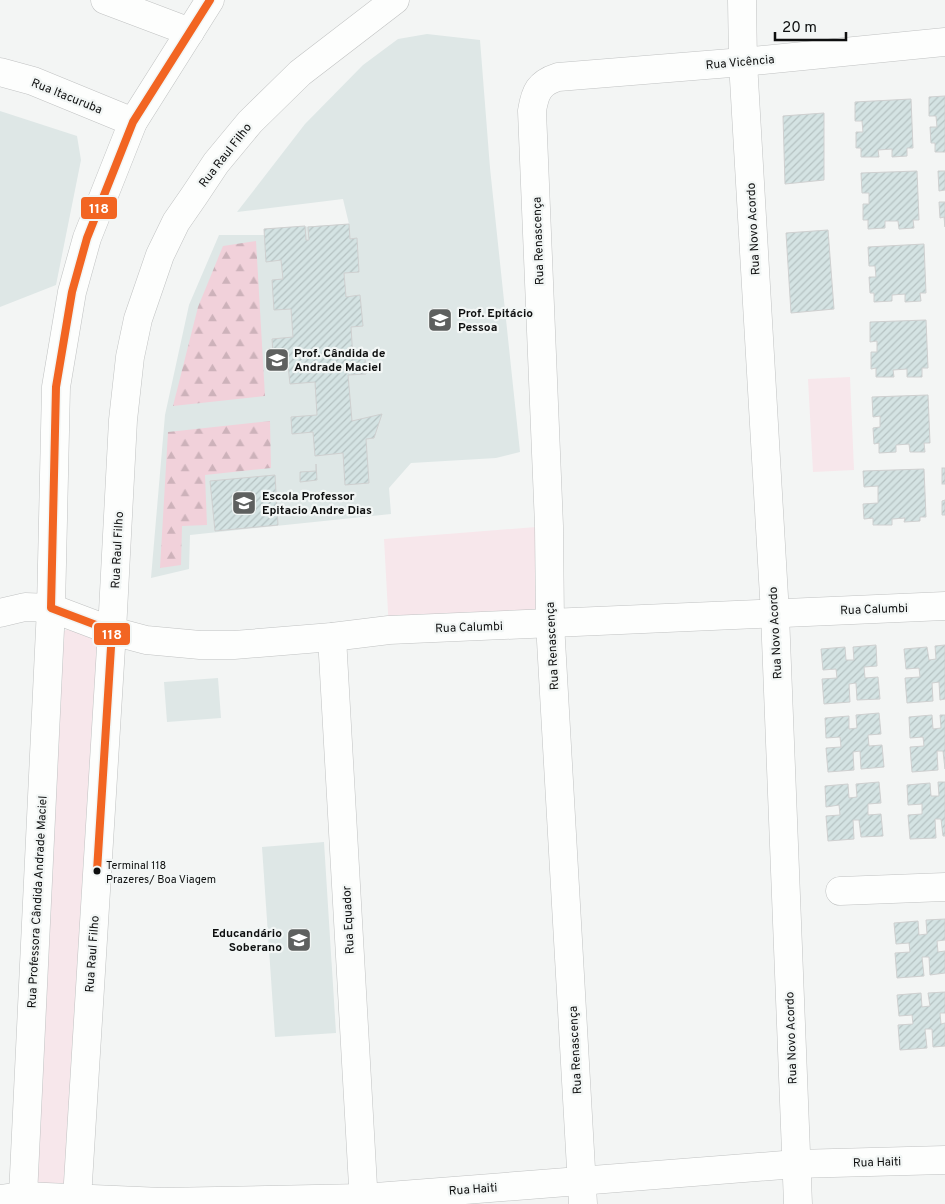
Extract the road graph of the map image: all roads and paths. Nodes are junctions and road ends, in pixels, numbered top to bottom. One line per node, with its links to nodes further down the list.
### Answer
1 (105, 0): 5 (street)
2 (210, 0): 5 (street, Rua Professora Cândida Andrade Maciel)
3 (395, 0): 16 (street, Rua Raul Filho)
4 (742, 0): 7 (street, Rua Novo Acordo)
5 (190, 32): 10 (street, Rua Professora Cândida Andrade Maciel)
6 (945, 42): 7 (street, Rua Vicência)
7 (743, 62): 9 (street, Rua Vicência); 14 (street, Rua Novo Acordo)
8 (0, 72): 10 (street, Rua Itacuruba)
9 (539, 89): 15 (street, Rua Renascença)
10 (133, 122): 12 (street, Rua Professora Cândida Andrade Maciel)
11 (945, 606): 14 (street, Rua Calumbi)
12 (51, 608): 13 (street, Rua Calumbi); 16 (street, Rua Calumbi); 23 (street, Rua Professora Cândida Andrade Maciel)
13 (0, 613)
14 (775, 614): 15 (street, Rua Calumbi); 21 (street, Rua Novo Acordo)
15 (550, 623): 17 (street, Rua Calumbi); 22 (street, Rua Renascença)
16 (112, 631): 17 (street, Rua Calumbi); 25 (street, Rua Raul Filho)
17 (332, 637): 24 (street, Rua Equador)
18 (945, 887): 19 (street)
19 (840, 891)
20 (945, 1160): 21 (street, Rua Haiti)
21 (796, 1164): 22 (street, Rua Haiti); 27 (street, Rua Novo Acordo)
22 (583, 1192): 24 (street, Rua Haiti)
23 (12, 1198): 25 (street, Rua Haiti)
24 (363, 1201): 26 (street, Rua Haiti)
25 (76, 1202): 26 (street, Rua Haiti)
26 (162, 1203)
27 (798, 1204)

